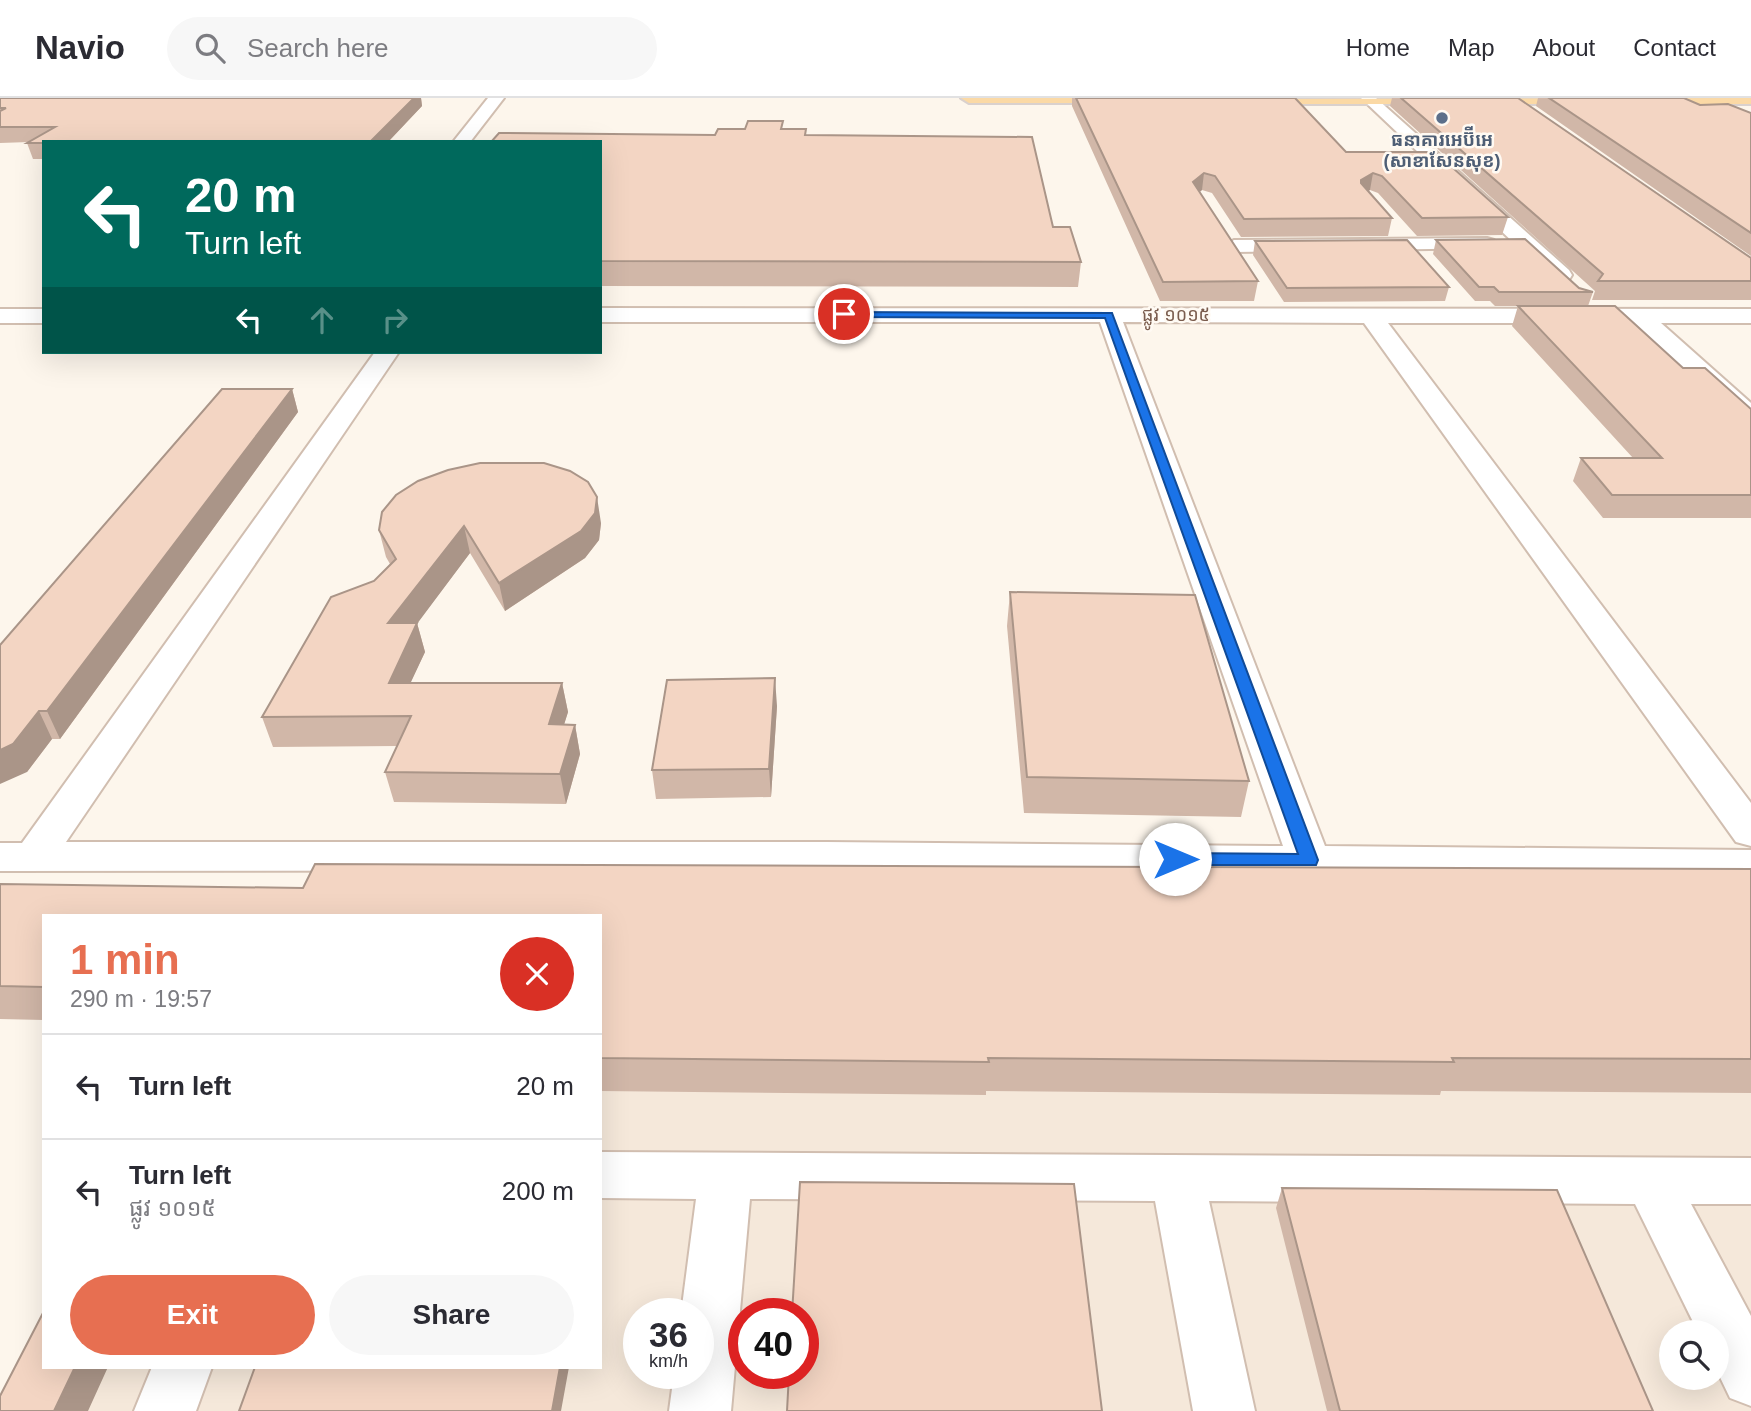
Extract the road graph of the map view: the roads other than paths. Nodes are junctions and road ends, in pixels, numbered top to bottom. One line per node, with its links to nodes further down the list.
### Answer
1 (496, 98): 9 (street)
2 (969, 98): 3 (main road)
3 (1136, 99)
4 (1233, 99): 5 (main road)
5 (1368, 99): 6 (main road); 13 (street)
6 (1510, 99): 7 (main road); 8 (street)
7 (1751, 99)
8 (1542, 122)
9 (463, 140)
10 (1393, 226): 12 (street)
11 (1222, 227): 14 (street)
12 (1410, 244): 13 (street); 14 (street); 15 (street)
13 (1527, 244): 17 (street)
14 (1234, 246): 16 (street)
15 (1427, 264)
16 (1248, 268)
17 (1574, 286)
18 (602, 315): 19 (street, ផ្លូវ ១០១៥)
19 (1109, 315): 20 (street, ផ្លូវ ១០១៥); 29 (street)
20 (1370, 315): 21 (street, ផ្លូវ ១០១៥); 27 (street)
21 (1638, 315): 24 (street, ផ្លូវ ១០១៥); 26 (street)
22 (0, 316): 23 (street)
23 (42, 316)
24 (1751, 316)
25 (386, 354): 28 (street)
26 (1751, 417)
27 (1751, 832)
28 (18, 857): 29 (street)
29 (1309, 860): 30 (street)
30 (1751, 865)
31 (602, 1175): 32 (street)
32 (725, 1177): 33 (street); 39 (street)
33 (1178, 1179): 34 (street); 40 (street)
34 (1651, 1181): 35 (street); 37 (street)
35 (1751, 1181)
36 (181, 1369): 38 (street)
37 (1751, 1377)
38 (165, 1411)
39 (700, 1411)
40 (1224, 1411)

